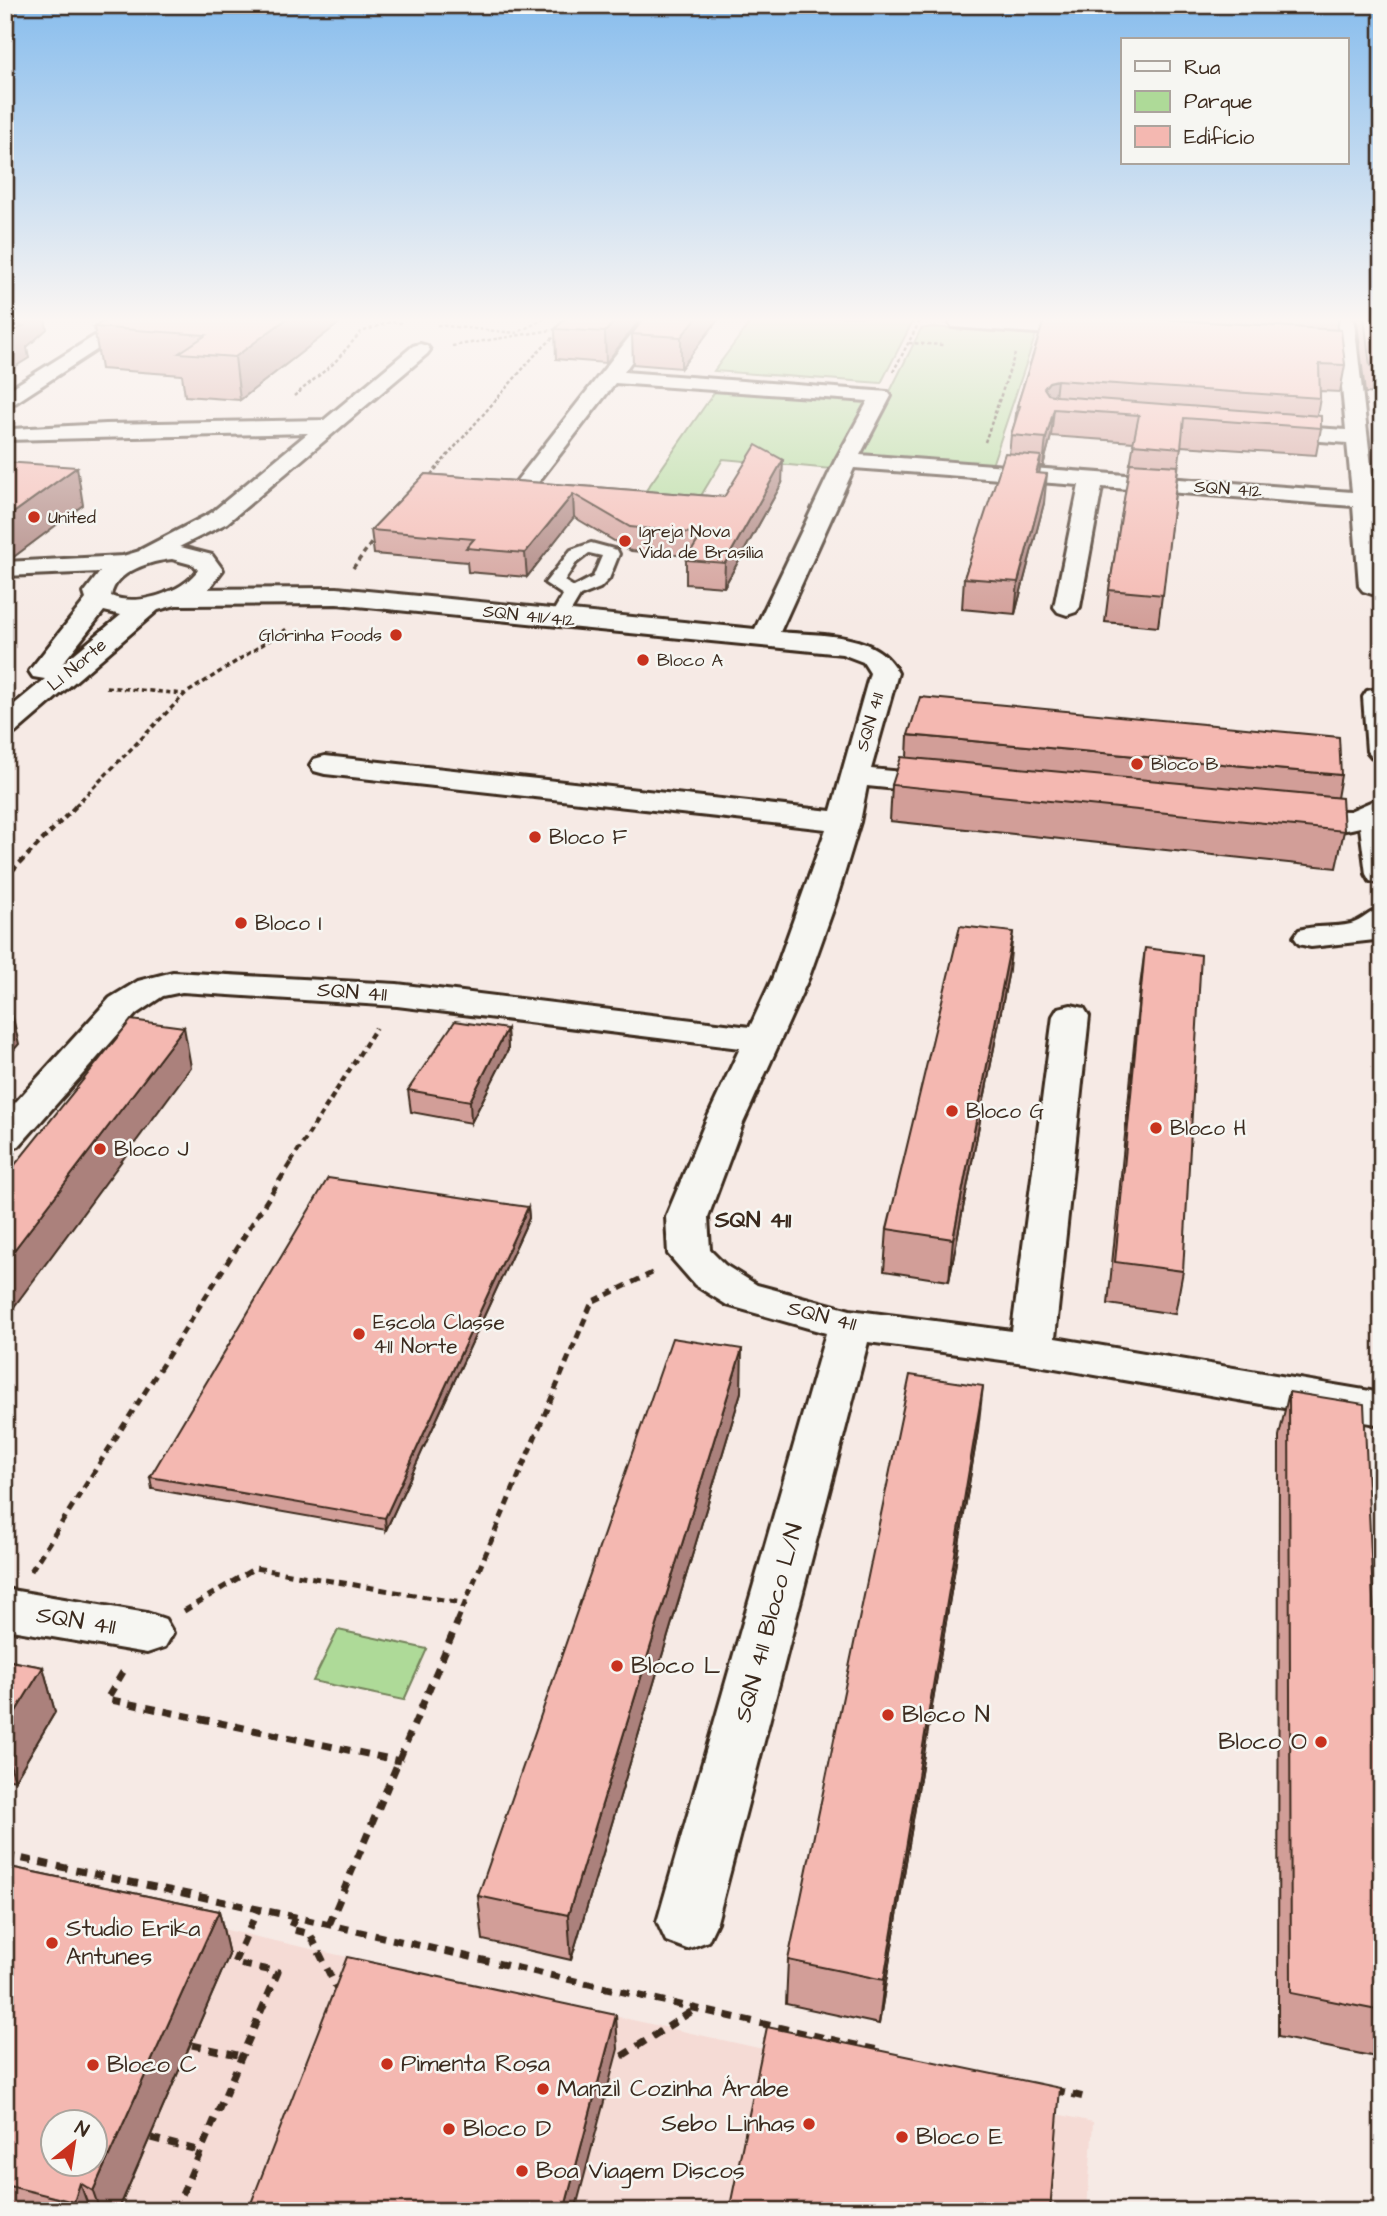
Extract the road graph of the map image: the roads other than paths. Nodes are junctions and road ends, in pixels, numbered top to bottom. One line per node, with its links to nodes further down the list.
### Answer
1 (333, 420): 5 (street)
2 (576, 420): 11 (street)
3 (868, 420): 9 (street)
4 (1355, 420): 8 (street)
5 (326, 426): 6 (street); 13 (street)
6 (10, 427)
7 (1247, 429): 8 (street)
8 (1358, 437): 12 (street)
9 (846, 461): 10 (street, SQN 412); 25 (street)
10 (1092, 479): 12 (street, SQN 412); 23 (street)
11 (522, 488)
12 (1364, 500): 17 (street)
13 (219, 518): 14 (street); 15 (street)
14 (139, 559): 15 (street, SQN 411/412); 16 (street, SQN 411/412); 20 (street, L1 Norte)
15 (206, 568): 19 (street, SQN 411/412); 21 (street)
16 (9, 569): 20 (street)
17 (1372, 586)
18 (573, 593): 24 (lane)
19 (293, 594): 21 (street, SQN 411/412); 24 (street, SQN 411/412)
20 (98, 596): 22 (street); 27 (street, L1 Norte)
21 (176, 597): 22 (street)
22 (149, 606): 28 (street, L1 Norte)
23 (1067, 607)
24 (558, 619): 25 (street, SQN 411/412)
25 (764, 639): 31 (street, SQN 411)
26 (1377, 697): 29 (street)
27 (5, 705)
28 (5, 727)
29 (1382, 751)
30 (325, 765): 35 (street)
31 (854, 776): 32 (street, SQN 411); 35 (street, SQN 411)
32 (976, 788)
33 (1378, 809): 34 (street); 36 (street)
34 (1263, 816)
35 (844, 822): 40 (street, SQN 411)
36 (1382, 874)
37 (1382, 918): 38 (street)
38 (1311, 937)
39 (1071, 1016): 43 (street)
40 (762, 1040): 41 (street, SQN 411); 42 (street, SQN 411)
41 (5, 1138)
42 (850, 1325): 43 (street, SQN 411); 47 (street, SQN 411 Bloco L/N)
43 (1032, 1349): 44 (street, SQN 411)
44 (1382, 1409)
45 (6, 1610): 46 (street, SQN 411)
46 (148, 1633)
47 (687, 1922)

